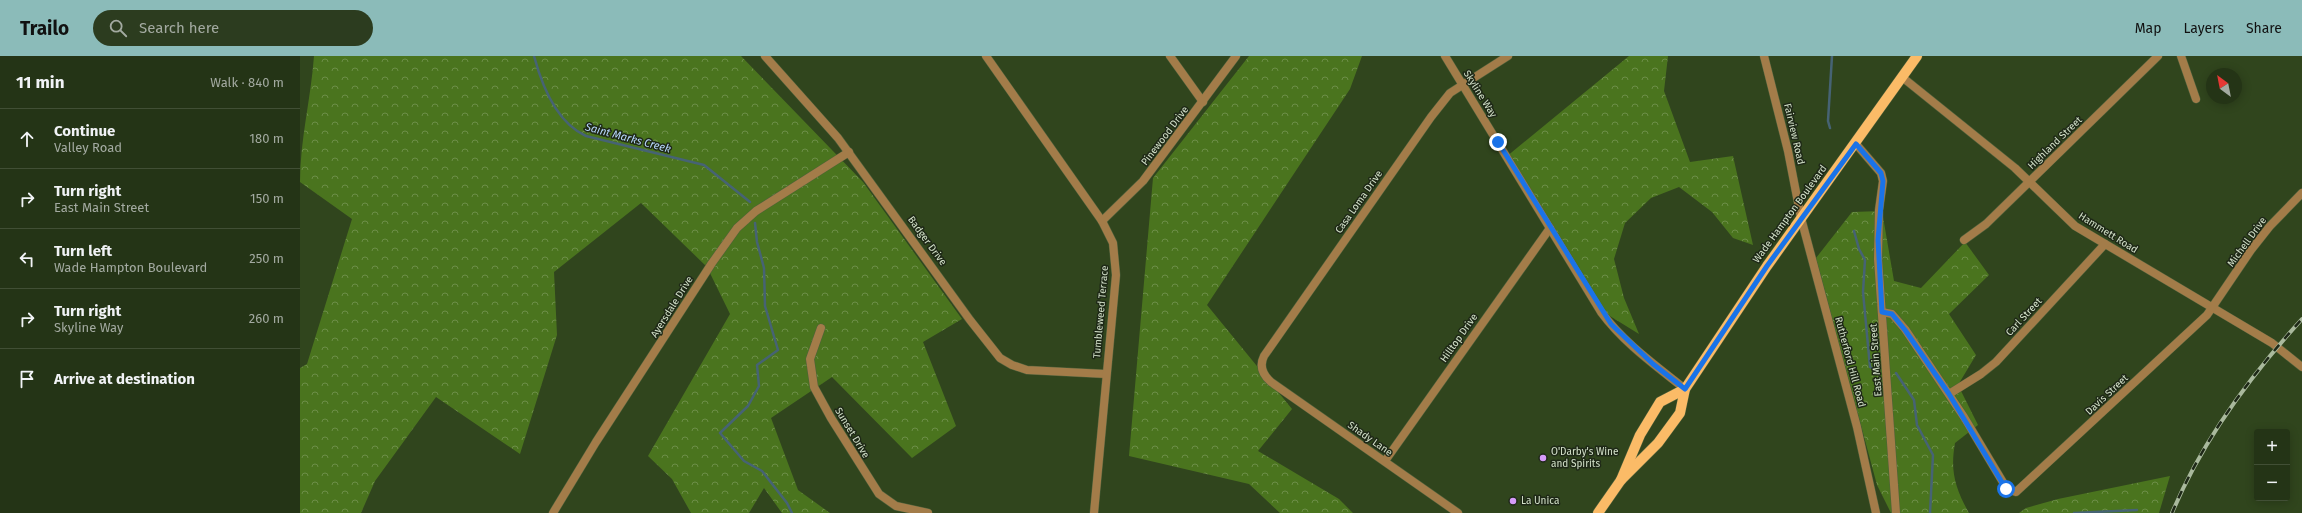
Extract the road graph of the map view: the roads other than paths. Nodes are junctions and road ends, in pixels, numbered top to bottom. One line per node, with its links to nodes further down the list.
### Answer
1 (765, 56): 16 (street, Badger Drive)
2 (986, 56): 20 (street, Tumbleweed Terrace)
3 (1170, 56): 14 (street)
4 (1236, 56): 14 (street, Pinewood Drive)
5 (1445, 56): 12 (street, Skyline Way)
6 (1508, 56): 12 (street, Casa Loma Drive)
7 (1764, 56): 19 (street, Fairview Road)
8 (1917, 56): 11 (main road, Wade Hampton Boulevard)
9 (2158, 56): 17 (street, Highland Street)
10 (2181, 56): 13 (street)
11 (1902, 77): 15 (main road, Wade Hampton Boulevard); 17 (street, Hammett Road)
12 (1463, 86): 21 (street, Skyline Way); 29 (street, Casa Loma Drive)
13 (2196, 99)
14 (1203, 102): 20 (street, Pinewood Drive)
15 (1856, 144): 19 (main road, Wade Hampton Boulevard); 25 (street, East Main Street)
16 (849, 152): 28 (street, Badger Drive); 34 (street, Ayersdale Drive)
17 (2030, 182): 22 (street, Highland Street); 23 (street, Hammett Road)
18 (2302, 193): 24 (street, Michell Drive)
19 (1801, 218): 30 (main road, Wade Hampton Boulevard); 39 (street, Rutherford Hill Road)
20 (1102, 221): 28 (street, Tumbleweed Terrace)
21 (1550, 228): 30 (street, Skyline Way); 32 (street, Hilltop Drive)
22 (1964, 240)
23 (2105, 244): 24 (street, Hammett Road); 31 (street, Carl Street)
24 (2213, 307): 27 (street, Hammett Road); 31 (street, Davis Street)
25 (1882, 312): 31 (street); 40 (street, East Main Street)
26 (821, 328): 35 (street, Sunset Drive)
27 (2302, 367)
28 (1106, 374): 36 (street, Tumbleweed Terrace)
29 (1271, 382): 32 (street, Shady Lane)
30 (1685, 389): 33 (main road, Wade Hampton Boulevard); 33 (main road, Wade Hampton Boulevard)
31 (1949, 394)
32 (1385, 461): 37 (street, Shady Lane)
33 (1620, 480): 38 (main road, Wade Hampton Boulevard)
34 (553, 513)
35 (928, 513)
36 (1094, 513)
37 (1458, 513)
38 (1598, 513)
39 (1876, 513)
40 (1896, 513)

